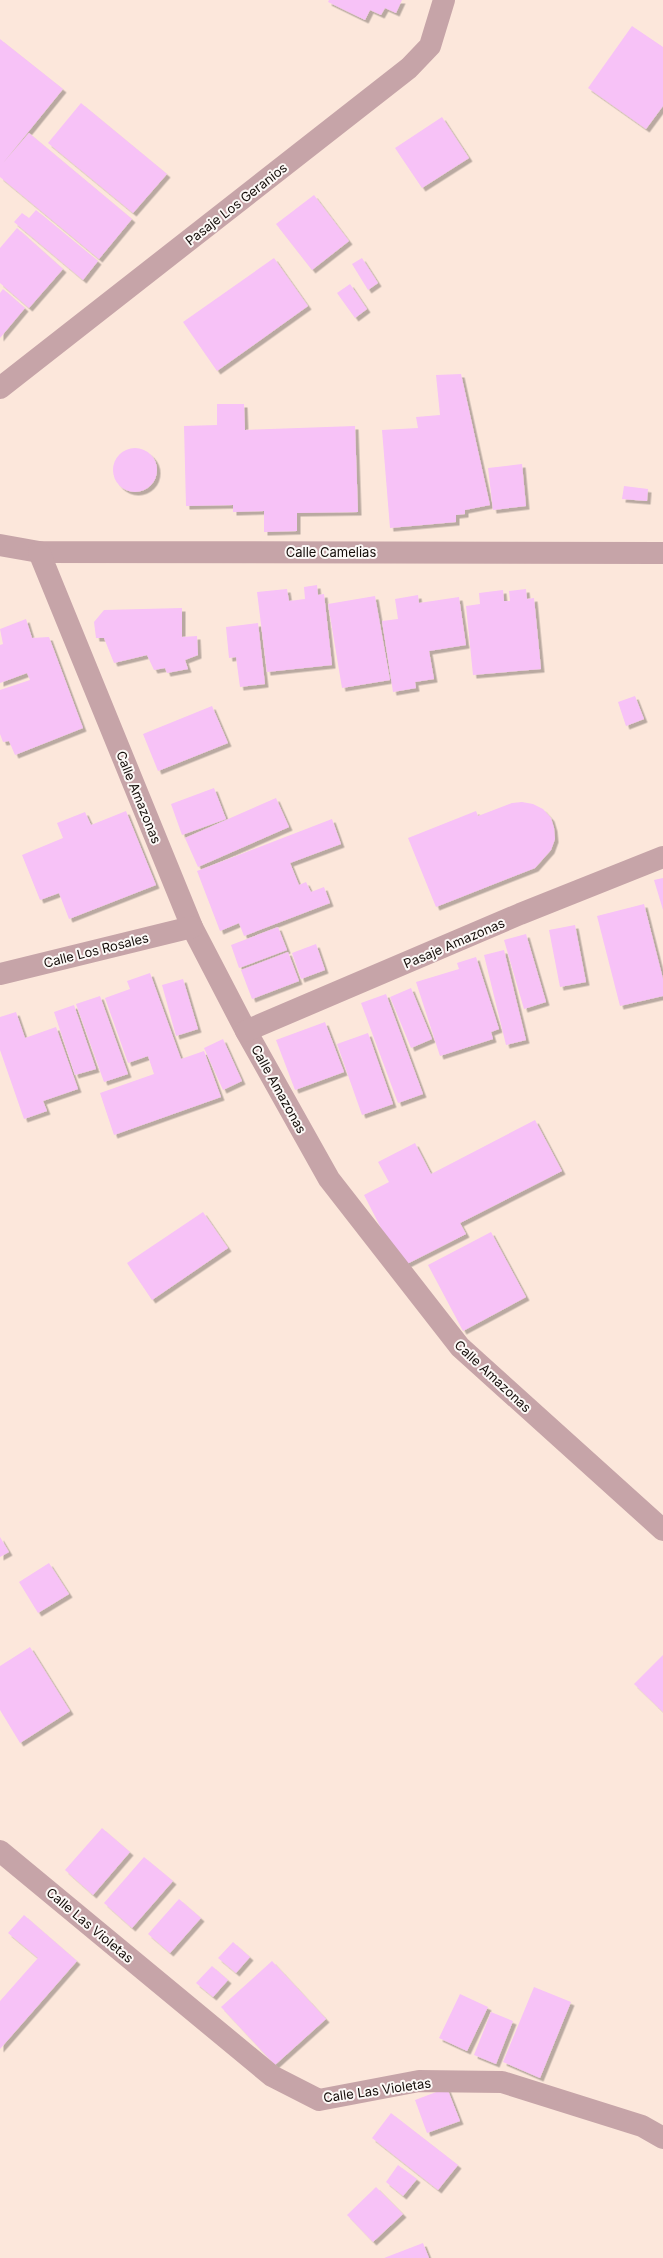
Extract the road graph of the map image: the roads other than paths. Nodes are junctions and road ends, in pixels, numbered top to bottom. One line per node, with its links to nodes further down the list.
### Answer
1 (444, 0): 2 (street, Pasaje Los Geranios)
2 (0, 388)
3 (0, 545): 4 (street, Calle Camelias)
4 (39, 552): 5 (street, Calle Camelias); 7 (street, Calle Amazonas)
5 (663, 553)
6 (663, 857): 9 (street, Pasaje Amazonas)
7 (192, 927): 8 (street, Calle Los Rosales); 9 (street, Calle Amazonas)
8 (0, 974)
9 (246, 1031): 10 (street, Calle Amazonas)
10 (663, 1530)
11 (0, 1851): 12 (street, Calle Las Violetas)
12 (663, 2138)

